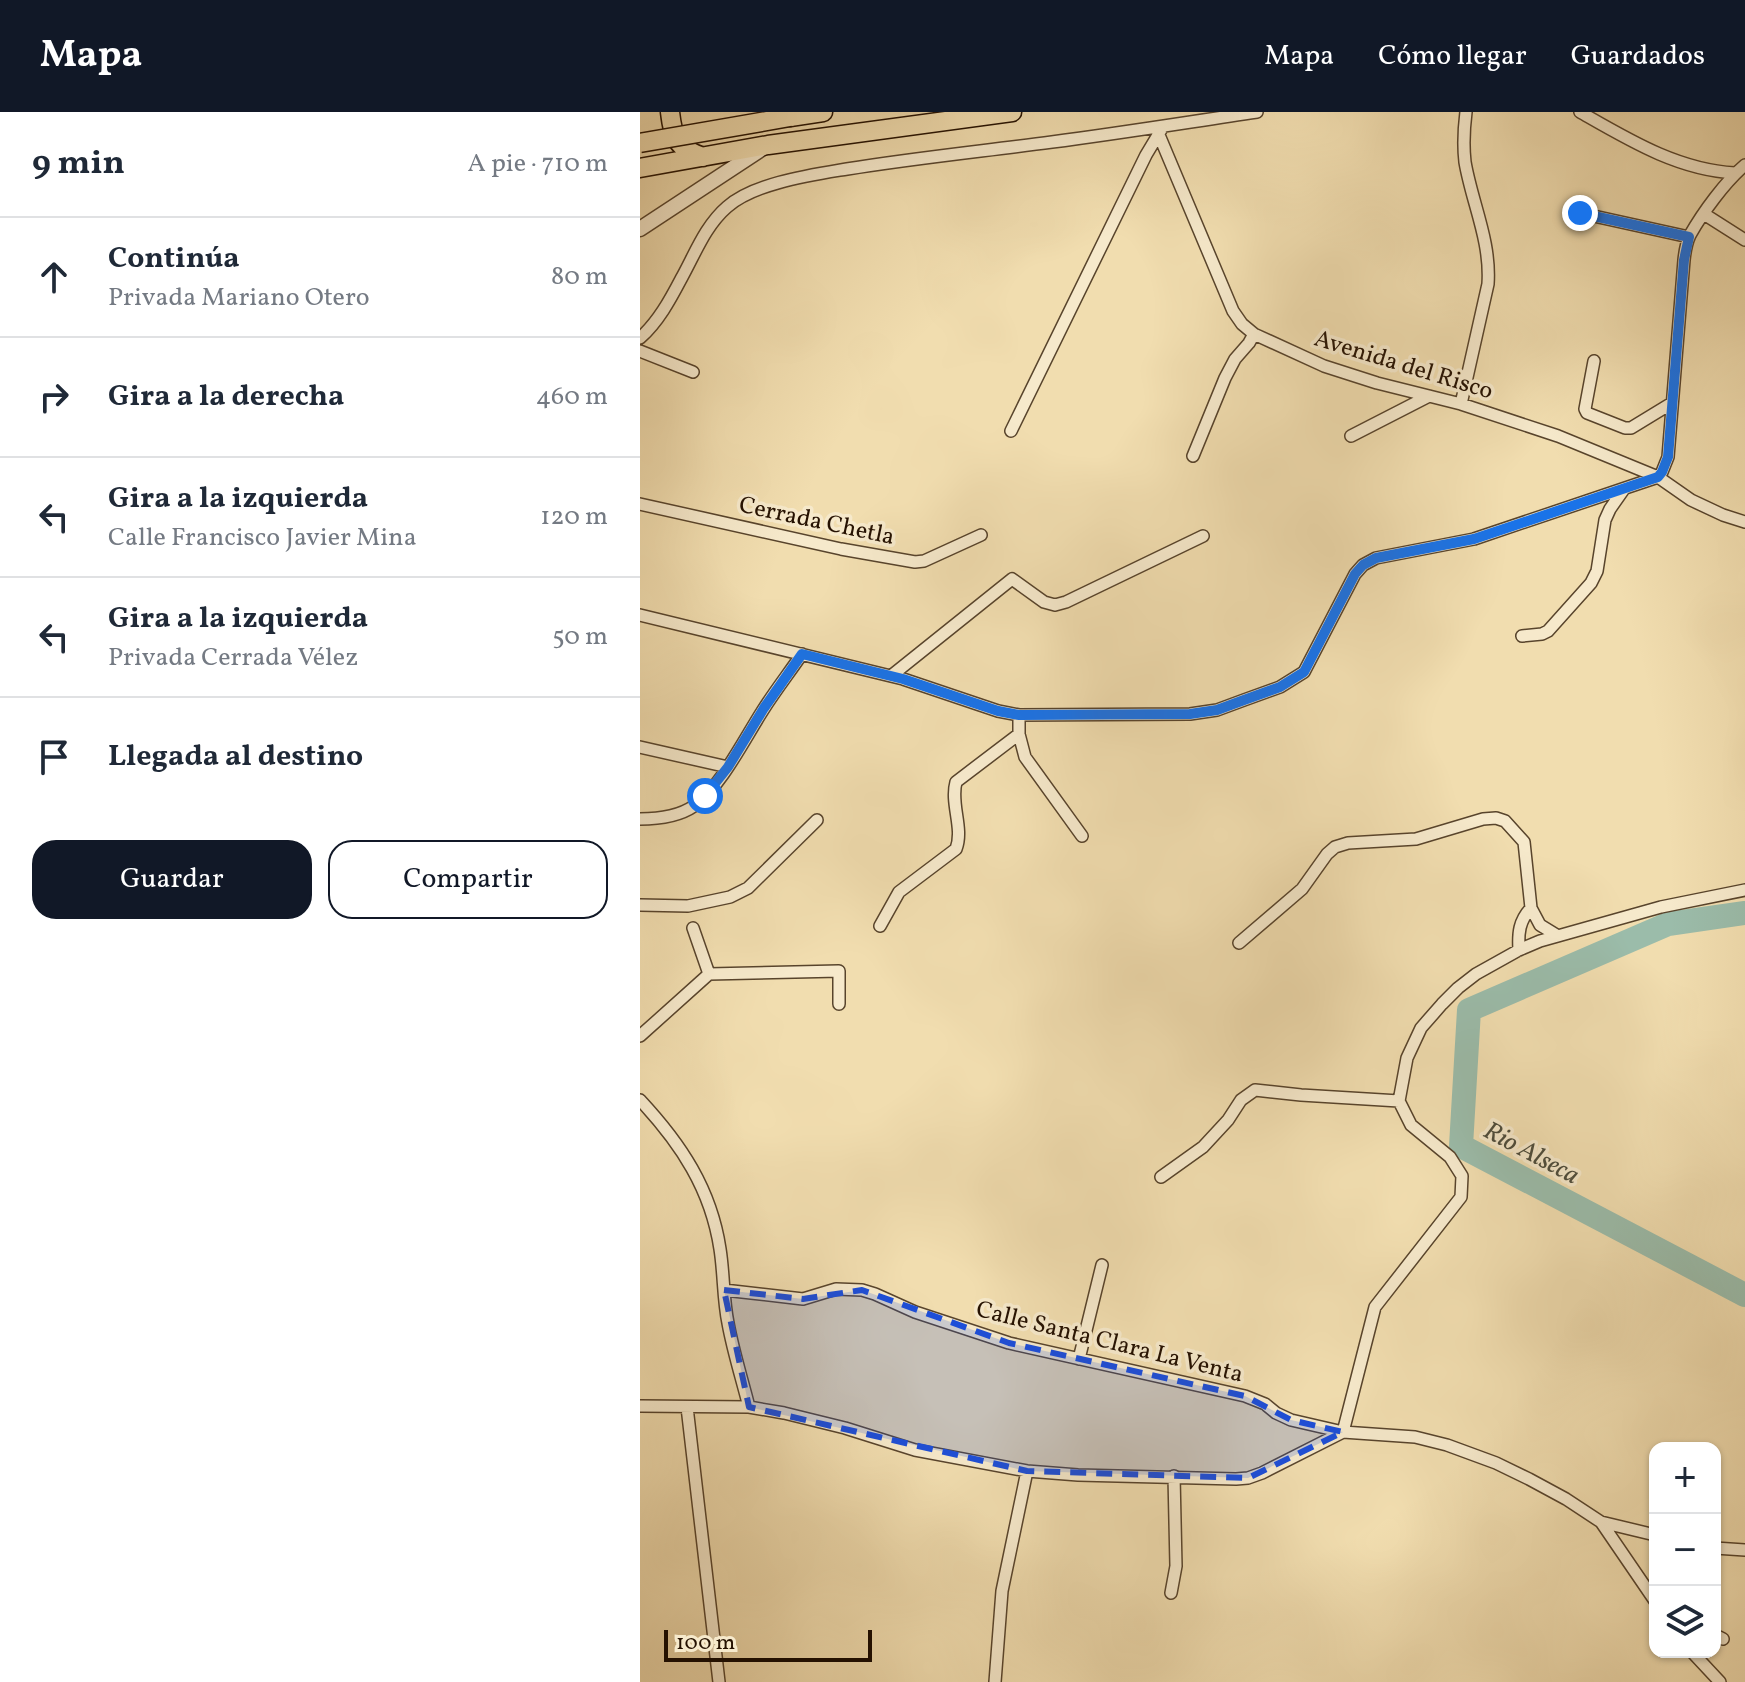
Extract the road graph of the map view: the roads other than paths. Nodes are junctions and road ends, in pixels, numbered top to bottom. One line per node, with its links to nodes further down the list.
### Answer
1 (670, 112): 10 (highway)
2 (823, 112): 8 (highway, bridge)
3 (1012, 112): 9 (highway)
4 (1257, 112): 7 (street)
5 (1466, 112): 26 (street)
6 (1580, 112): 13 (street)
7 (1161, 130): 19 (street, Avenida del Risco); 20 (street); 27 (street)
8 (640, 143)
9 (768, 145): 10 (highway); 16 (street)
10 (704, 157): 12 (highway)
11 (1745, 165): 13 (street)
12 (640, 168)
13 (1735, 173): 15 (street)
14 (1580, 213): 17 (street)
15 (1704, 214): 17 (street); 18 (street)
16 (640, 229)
17 (1689, 237): 25 (street)
18 (1745, 240)
19 (1254, 334): 24 (street, Avenida del Risco); 29 (street)
20 (640, 338)
21 (640, 351): 23 (street)
22 (1594, 361): 25 (street)
23 (693, 372)
24 (1429, 396): 26 (street, Avenida del Risco); 28 (street)
25 (1672, 403): 30 (street)
26 (1461, 404): 30 (street, Avenida del Risco)
27 (1011, 431)
28 (1351, 436)
29 (1193, 456)
30 (1658, 477): 31 (street); 33 (street, Avenida del Risco)
31 (1624, 489): 37 (street); 40 (street)
32 (640, 504): 34 (street, Cerrada Chetla)
33 (1745, 522)
34 (981, 535)
35 (1203, 536): 39 (street)
36 (640, 615): 38 (street)
37 (1522, 636)
38 (802, 654): 39 (street); 43 (street)
39 (891, 676): 40 (street)
40 (1019, 715): 41 (street)
41 (1019, 734): 46 (street); 50 (street)
42 (640, 747): 43 (street)
43 (728, 767): 44 (street)
44 (640, 819)
45 (817, 820): 48 (street)
46 (1082, 836)
47 (1745, 890): 52 (street)
48 (640, 905)
49 (1531, 908): 52 (street); 53 (street); 54 (street)
50 (880, 926)
51 (693, 928): 55 (street)
52 (1558, 936): 54 (street)
53 (1239, 943)
54 (1519, 950): 59 (street)
55 (709, 974): 56 (street); 57 (street)
56 (839, 1004)
57 (640, 1036)
58 (640, 1100): 62 (street)
59 (1399, 1101): 60 (street); 67 (street)
60 (1161, 1177)
61 (1102, 1265): 63 (street)
62 (724, 1290): 63 (street, Calle Santa Clara La Venta); 66 (street)
63 (1079, 1359): 67 (street, Calle Santa Clara La Venta)
64 (640, 1407): 65 (street)
65 (687, 1407): 66 (street); 77 (street)
66 (749, 1407): 68 (street)
67 (1343, 1432): 69 (street); 70 (street)
68 (1027, 1471): 69 (street); 78 (street)
69 (1174, 1476): 75 (street)
70 (1601, 1522): 71 (street); 74 (street)
71 (1649, 1534)
72 (1721, 1548): 73 (street)
73 (1745, 1550)
74 (1649, 1592)
75 (1171, 1593)
76 (1698, 1658): 79 (street)
77 (719, 1682)
78 (995, 1682)
79 (1720, 1682)

